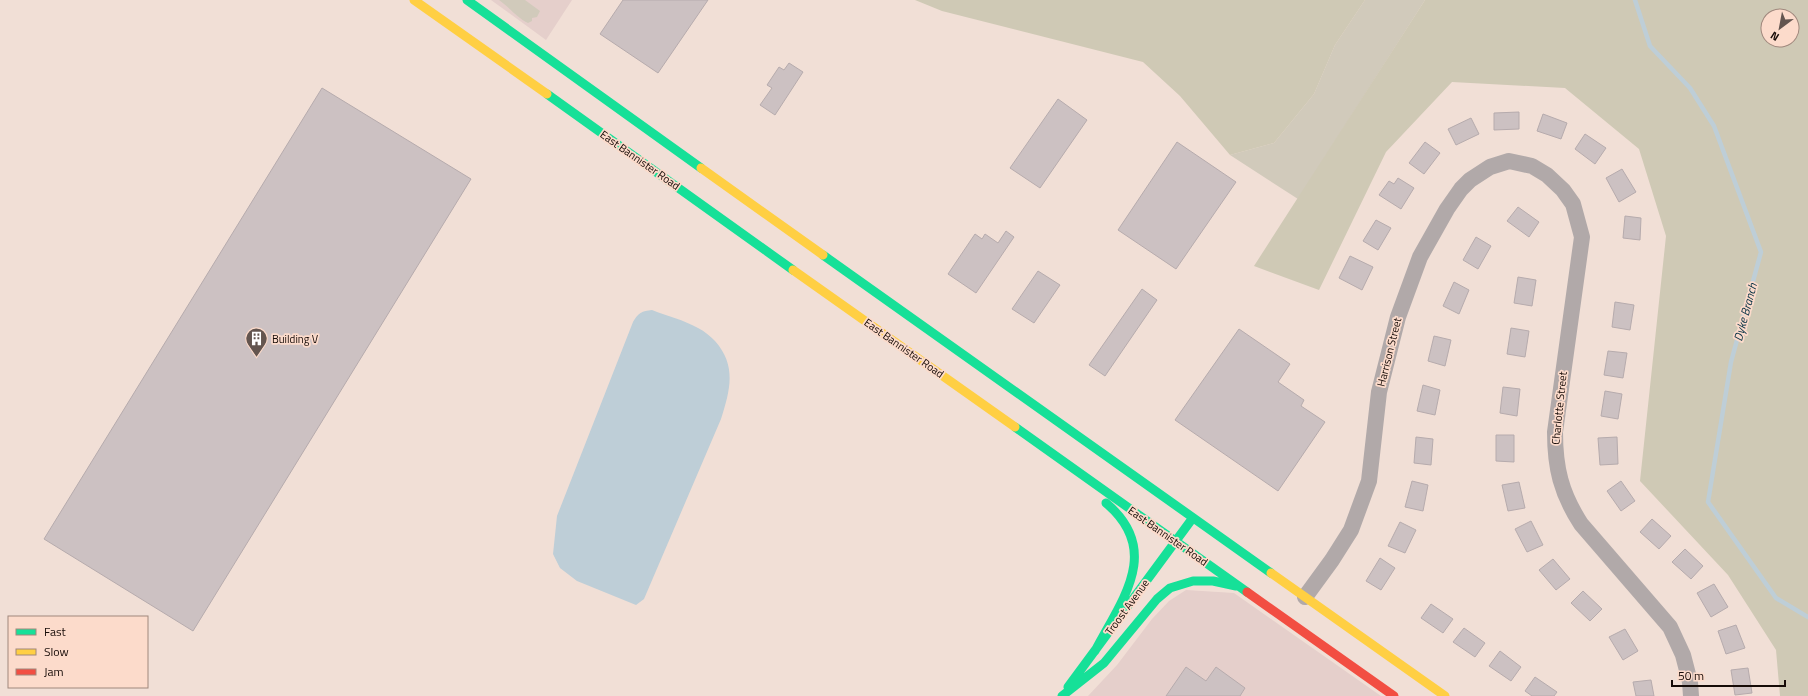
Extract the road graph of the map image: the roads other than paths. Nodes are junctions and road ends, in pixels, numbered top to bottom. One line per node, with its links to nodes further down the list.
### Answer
1 (414, 0): 4 (main road, East Bannister Road)
2 (466, 0): 5 (main road)
3 (1537, 169): 8 (street, Harrison Street); 13 (street, Charlotte Street)
4 (992, 411): 6 (main road, East Bannister Road); 9 (main road)
5 (1192, 519): 6 (main road, Troost Avenue); 8 (main road)
6 (1176, 541): 7 (main road, East Bannister Road); 9 (main road, Troost Avenue)
7 (1240, 586): 10 (main road); 11 (main road, East Bannister Road)
8 (1305, 597): 12 (main road)
9 (1095, 651): 10 (main road, Troost Avenue)
10 (1062, 696)
11 (1394, 696)
12 (1445, 696)
13 (1691, 696)

